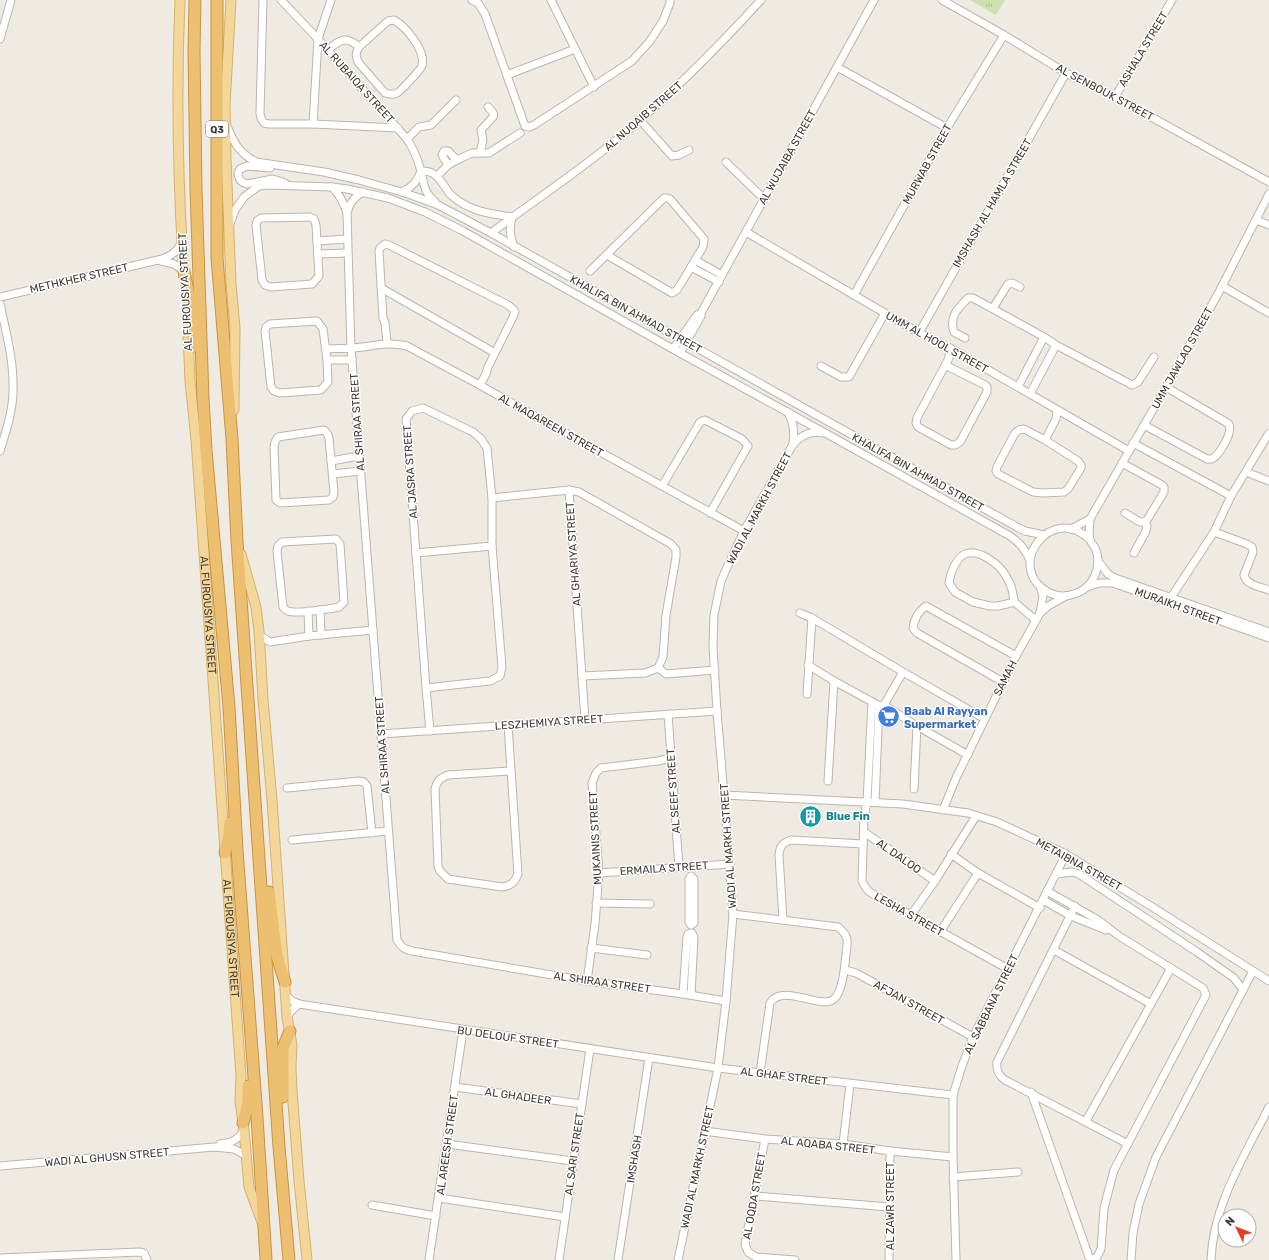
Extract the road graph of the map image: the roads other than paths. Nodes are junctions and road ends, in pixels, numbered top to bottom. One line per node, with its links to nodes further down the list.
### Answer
1 (11, 0): 17 (street)
2 (180, 0): 62 (main road, AL FUROUSIYA STREET)
3 (195, 0): 103 (highway, AL FUROUSIYA STREET)
4 (217, 0): 109 (highway, Q3)
5 (231, 0): 30 (main road)
6 (263, 0): 31 (street)
7 (281, 0): 18 (street, AL RUBAIQA STREET)
8 (331, 0): 18 (street)
9 (551, 0): 20 (street)
10 (670, 0): 25 (street)
11 (761, 0): 29 (street, AL NUQAIB STREET)
12 (874, 0): 22 (street, AL WUJAIBA STREET)
13 (942, 0): 16 (street, AL SENBOUK STREET)
14 (1172, 0): 26 (street, ASHALA STREET)
15 (478, 1): 24 (street)
16 (1004, 35): 23 (street, AL SENBOUK STREET); 33 (street, MURWAB STREET)
17 (0, 39)
18 (318, 39): 21 (street, AL RUBAIQA STREET); 31 (street)
19 (359, 47): 19 (street); 21 (street)
20 (575, 49): 24 (street); 25 (street)
21 (328, 50): 32 (street, AL RUBAIQA STREET)
22 (837, 67): 33 (street); 50 (street, AL WUJAIBA STREET)
23 (1066, 73): 26 (street, AL SENBOUK STREET); 83 (street, IMSHASH AL HAMLA STREET)
24 (506, 75): 25 (street)
25 (594, 87)
26 (1115, 97): 44 (street, AL SENBOUK STREET)
27 (456, 100): 35 (street)
28 (488, 107): 37 (street)
29 (640, 120): 36 (street); 54 (street, AL NUQAIB STREET)
30 (225, 122): 41 (street, KHALIFA BIN AHMAD STREET); 57 (main road)
31 (313, 124): 32 (street)
32 (398, 128): 35 (street, AL RUBAIQA STREET)
33 (947, 128): 77 (street, MURWAB STREET)
34 (520, 133): 37 (street)
35 (407, 139): 42 (street, AL RUBAIQA STREET)
36 (689, 150)
37 (480, 153): 38 (street)
38 (457, 160): 40 (street); 40 (street)
39 (726, 162): 50 (street)
40 (448, 165): 43 (street)
41 (290, 166): 45 (street); 48 (street, KHALIFA BIN AHMAD STREET)
42 (421, 171): 43 (street); 48 (street); 51 (street, AL RUBAIQA STREET)
43 (437, 176): 54 (street)
44 (1269, 182)
45 (291, 186): 46 (street, KHALIFA BIN AHMAD STREET); 57 (street, KHALIFA BIN AHMAD STREET)
46 (332, 187): 47 (street, KHALIFA BIN AHMAD STREET); 52 (street, AL SHIRAA STREET)
47 (363, 192): 52 (street, AL SHIRAA STREET); 92 (street, KHALIFA BIN AHMAD STREET)
48 (402, 192): 51 (street, KHALIFA BIN AHMAD STREET)
49 (1269, 194): 53 (street, UMM JAWLAQ STREET)
50 (764, 198): 58 (street, AL WUJAIBA STREET)
51 (438, 205): 59 (street, KHALIFA BIN AHMAD STREET)
52 (347, 213): 60 (street, AL SHIRAA STREET)
53 (1257, 217): 55 (street); 56 (street); 74 (street, UMM JAWLAQ STREET)
54 (512, 218): 59 (street, AL NUQAIB STREET); 63 (street)
55 (1269, 222)
56 (1269, 225)
57 (229, 228): 109 (main road)
58 (746, 232): 72 (street, AL WUJAIBA STREET); 77 (street, UMM AL HOOL STREET)
59 (490, 233): 63 (street, KHALIFA BIN AHMAD STREET)
60 (347, 239): 61 (street); 64 (street, AL SHIRAA STREET)
61 (317, 241): 65 (street); 65 (street)
62 (182, 242): 67 (street, METHKHER STREET); 70 (main road, AL FUROUSIYA STREET)
63 (514, 247): 86 (street, KHALIFA BIN AHMAD STREET)
64 (348, 253): 65 (street); 89 (street, AL SHIRAA STREET)
65 (318, 254)
66 (607, 255): 68 (street); 69 (street); 71 (street)
67 (158, 260): 70 (street); 78 (street, METHKHER STREET)
68 (695, 260): 69 (street); 72 (street)
69 (691, 267): 73 (street)
70 (184, 271): 103 (highway); 198 (main road, AL FUROUSIYA STREET)
71 (590, 271)
72 (722, 275): 73 (street, AL WUJAIBA STREET)
73 (719, 282): 86 (street, AL WUJAIBA STREET)
74 (1222, 286): 82 (street); 101 (street, UMM JAWLAQ STREET)
75 (1020, 287): 80 (street)
76 (381, 288): 87 (street); 93 (street); 93 (street)
77 (854, 295): 81 (street, UMM AL HOOL STREET)
78 (0, 297)
79 (0, 304): 114 (street)
80 (992, 308): 84 (street); 85 (street)
81 (885, 313): 83 (street, UMM AL HOOL STREET); 97 (street)
82 (1269, 313)
83 (919, 332): 90 (street, UMM AL HOOL STREET)
84 (1044, 337): 88 (street); 100 (street)
85 (965, 338)
86 (684, 340): 92 (street, AL WUJAIBA STREET); 133 (street, KHALIFA BIN AHMAD STREET)
87 (384, 344): 89 (street, AL MAQAREEN STREET); 99 (street, AL MAQAREEN STREET)
88 (1056, 345): 94 (street); 102 (street)
89 (351, 348): 91 (street, AL MAQAREEN STREET); 96 (street, AL SHIRAA STREET)
90 (950, 348): 98 (street); 100 (street, UMM AL HOOL STREET)
91 (326, 349): 95 (street); 95 (street)
92 (676, 351): 105 (street, KHALIFA BIN AHMAD STREET)
93 (495, 353): 99 (street)
94 (1154, 356)
95 (327, 360): 96 (street)
96 (352, 360): 115 (street, AL SHIRAA STREET)
97 (821, 366)
98 (945, 366): 98 (street)
99 (478, 384): 122 (street, AL MAQAREEN STREET)
100 (1018, 387): 102 (street, UMM AL HOOL STREET)
101 (1166, 387): 106 (street, UMM JAWLAQ STREET); 106 (street)
102 (1030, 394): 104 (street, UMM AL HOOL STREET)
103 (203, 399): 172 (highway, AL FUROUSIYA STREET)
104 (1057, 410): 110 (street); 113 (street, UMM AL HOOL STREET)
105 (788, 412): 108 (street, KHALIFA BIN AHMAD STREET); 112 (street, WADI AL MARKH STREET)
106 (1144, 425): 111 (street, UMM JAWLAQ STREET)
107 (1269, 433): 119 (street)
108 (827, 434): 112 (street, WADI AL MARKH STREET); 139 (street, KHALIFA BIN AHMAD STREET)
109 (232, 439): 135 (highway)
110 (1045, 440): 110 (street)
111 (1133, 443): 113 (street, UMM JAWLAQ STREET); 124 (street)
112 (792, 446): 131 (street, WADI AL MARKH STREET)
113 (1129, 450): 117 (street, UMM JAWLAQ STREET)
114 (0, 451)
115 (359, 456): 116 (street); 118 (street, AL SHIRAA STREET)
116 (331, 460): 120 (street); 120 (street)
117 (1122, 463): 128 (street, UMM JAWLAQ STREET); 129 (street)
118 (360, 471): 120 (street); 153 (street, AL SHIRAA STREET)
119 (1246, 472): 121 (street); 124 (street)
120 (333, 474)
121 (1269, 481)
122 (662, 486): 126 (street, AL MAQAREEN STREET); 126 (street)
123 (569, 490): 125 (street); 163 (street, AL GHARIYA STREET); 166 (street, AL GHARIYA STREET)
124 (1231, 496): 132 (street)
125 (492, 498): 136 (street, AL JASRA STREET); 137 (street, AL JASRA STREET)
126 (710, 513): 131 (street, AL MAQAREEN STREET)
127 (1124, 513): 129 (street)
128 (1090, 519): 130 (street); 134 (street, UMM JAWLAQ STREET)
129 (1144, 522): 138 (street)
130 (1071, 529): 133 (street); 134 (street)
131 (744, 531): 164 (street, WADI AL MARKH STREET)
132 (1214, 532): 143 (street); 145 (street)
133 (1044, 535): 139 (street)
134 (1090, 540): 140 (street)
135 (237, 542): 155 (main road); 197 (highway)
136 (492, 546): 137 (street); 169 (street, AL JASRA STREET)
137 (416, 553): 169 (street, AL JASRA STREET)
138 (1134, 553)
139 (1030, 560): 141 (street)
140 (1098, 561): 142 (street); 145 (street, MURAIKH STREET)
141 (1040, 586): 144 (street); 150 (street, SAMAH)
142 (1087, 587): 144 (street); 145 (street, MURAIKH STREET)
143 (1269, 590)
144 (1066, 596): 150 (street, SAMAH)
145 (1169, 599): 154 (street, MURAIKH STREET); 158 (street, MURAIKH STREET)
146 (1015, 602): 146 (street); 152 (street)
147 (320, 610): 148 (street); 148 (street); 156 (street)
148 (308, 611): 157 (street)
149 (800, 613): 151 (street)
150 (1040, 613): 152 (street, SAMAH)
151 (812, 618): 162 (street); 165 (street)
152 (1036, 620): 161 (street, SAMAH)
153 (373, 630): 156 (street); 180 (street, AL SHIRAA STREET)
154 (1269, 632)
155 (259, 635): 159 (street); 160 (main road)
156 (321, 635): 157 (street)
157 (309, 636): 159 (street)
158 (1269, 638)
159 (270, 642): 160 (street)
160 (261, 654): 233 (main road)
161 (1016, 656): 168 (street, SAMAH); 168 (street)
162 (808, 665): 167 (street); 170 (street)
163 (658, 668): 164 (street); 166 (street)
164 (715, 670): 173 (street, WADI AL MARKH STREET)
165 (903, 672): 171 (street); 175 (street)
166 (582, 676): 176 (street, AL GHARIYA STREET)
167 (834, 681): 171 (street); 184 (street)
168 (1003, 682): 175 (street, SAMAH)
169 (426, 688): 179 (street, AL JASRA STREET)
170 (807, 694)
171 (878, 704): 178 (street); 188 (street, LESHA STREET); 189 (street)
172 (229, 707): 198 (highway); 230 (highway, AL FUROUSIYA STREET)
173 (716, 711): 174 (street, LESZHEMIYA STREET); 187 (street, WADI AL MARKH STREET)
174 (668, 714): 176 (street, LESZHEMIYA STREET); 182 (street, AL SEEF STREET)
175 (984, 719): 181 (street, SAMAH)
176 (585, 720): 177 (street, LESZHEMIYA STREET)
177 (508, 725): 179 (street, LESZHEMIYA STREET); 183 (street)
178 (917, 726): 181 (street); 186 (street)
179 (430, 731): 180 (street, LESZHEMIYA STREET)
180 (381, 734): 192 (street, AL SHIRAA STREET)
181 (968, 755): 190 (street, SAMAH)
182 (671, 758): 203 (street, AL SEEF STREET); 204 (street, MUKAINIS STREET)
183 (510, 771): 183 (street)
184 (828, 781)
185 (287, 788): 194 (street)
186 (914, 788)
187 (724, 795): 188 (street, METAIBNA STREET); 201 (street, WADI AL MARKH STREET)
188 (867, 802): 189 (street, METAIBNA STREET); 193 (street, LESHA STREET)
189 (875, 802): 190 (street, METAIBNA STREET)
190 (943, 810): 191 (street, METAIBNA STREET)
191 (976, 816): 199 (street); 200 (street, METAIBNA STREET)
192 (388, 831): 194 (street); 231 (street, AL SHIRAA STREET)
193 (864, 832): 196 (street, LESHA STREET); 207 (street, AL DALOO)
194 (372, 833): 195 (street)
195 (292, 840)
196 (863, 844): 216 (street, LESHA STREET); 218 (street)
197 (259, 851): 233 (highway); 258 (highway)
198 (225, 853): 256 (main road, AL FUROUSIYA STREET)
199 (951, 854): 205 (street); 207 (street)
200 (1066, 854): 206 (street, AL SABBANA STREET); 229 (street, METAIBNA STREET)
201 (730, 864): 202 (street, ERMAILA STREET); 215 (street, WADI AL MARKH STREET)
202 (690, 866): 203 (street, ERMAILA STREET); 214 (street)
203 (679, 867): 204 (street, ERMAILA STREET)
204 (599, 873): 210 (street, MUKAINIS STREET)
205 (978, 873): 213 (street); 219 (street)
206 (1056, 874): 208 (street, AL SABBANA STREET); 234 (street, METAIBNA STREET)
207 (935, 881): 216 (street)
208 (1047, 891): 209 (street, AL SABBANA STREET); 212 (street)
209 (1043, 900): 213 (street, AL SABBANA STREET); 217 (street)
210 (596, 903): 211 (street); 221 (street, MUKAINIS STREET)
211 (650, 904)
212 (1075, 906): 217 (street); 220 (street)
213 (1040, 908): 225 (street, AL SABBANA STREET)
214 (691, 909)
215 (733, 914): 218 (street); 238 (street, WADI AL MARKH STREET)
216 (910, 915): 219 (street, LESHA STREET)
217 (1071, 916): 220 (street); 222 (street)
218 (783, 920): 227 (street)
219 (940, 932): 225 (street, LESHA STREET)
220 (1119, 936): 224 (street)
221 (591, 948): 223 (street); 231 (street, MUKAINIS STREET)
222 (1054, 950): 240 (street); 251 (street)
223 (647, 954)
224 (1171, 968): 240 (street); 262 (street)
225 (1008, 969): 244 (street, AL SABBANA STREET)
226 (684, 970): 228 (street); 228 (street); 236 (street)
227 (845, 970): 244 (street, AFJAN STREET); 248 (street)
228 (692, 971): 237 (street)
229 (1253, 971): 232 (street, METAIBNA STREET); 234 (street)
230 (246, 979): 256 (highway); 277 (highway, AL FUROUSIYA STREET)
231 (587, 981): 236 (street, AL SHIRAA STREET)
232 (1269, 981)
233 (285, 982): 235 (main road)
234 (1243, 990): 290 (street)
235 (286, 994): 239 (street, BU DELOUF STREET); 241 (main road)
236 (683, 994): 237 (street, AL SHIRAA STREET)
237 (691, 995): 238 (street, AL SHIRAA STREET)
238 (726, 1001): 247 (street, WADI AL MARKH STREET)
239 (299, 1004): 241 (street); 242 (street, BU DELOUF STREET)
240 (1151, 1004): 255 (street)
241 (287, 1017): 243 (main road)
242 (463, 1030): 245 (street, BU DELOUF STREET); 250 (street, AL AREESH STREET)
243 (290, 1031): 258 (highway); 282 (main road)
244 (973, 1037): 252 (street, AL SABBANA STREET)
245 (590, 1049): 246 (street, BU DELOUF STREET); 253 (street, AL SARI STREET)
246 (649, 1058): 247 (street, BU DELOUF STREET); 285 (street, IMSHASH)
247 (718, 1068): 248 (street, AL GHAF STREET); 257 (street, WADI AL MARKH STREET)
248 (760, 1073): 249 (street, AL GHAF STREET)
249 (850, 1084): 252 (street, AL GHAF STREET); 261 (street)
250 (455, 1087): 253 (street, AL GHADEER); 260 (street, AL AREESH STREET)
251 (1030, 1092): 255 (street); 262 (street)
252 (953, 1096): 266 (street, AL SABBANA STREET)
253 (582, 1104): 267 (street, AL SARI STREET)
254 (1269, 1107): 291 (street)
255 (1086, 1121): 262 (street)
256 (244, 1127): 263 (street, WADI AL GHUSN STREET); 265 (main road, AL FUROUSIYA STREET)
257 (704, 1131): 259 (street, AL AQABA STREET); 286 (street, WADI AL MARKH STREET)
258 (279, 1136): 281 (highway)
259 (764, 1139): 261 (street, AL AQABA STREET); 271 (street, AL OQDA STREET)
260 (447, 1144): 267 (street); 272 (street, AL AREESH STREET)
261 (843, 1144): 264 (street, AL AQABA STREET)
262 (1128, 1144)
263 (214, 1147): 265 (street, WADI AL GHUSN STREET); 268 (street, WADI AL GHUSN STREET)
264 (890, 1151): 266 (street, AL AQABA STREET); 274 (street, AL ZAWR STREET)
265 (247, 1156): 277 (main road, AL FUROUSIYA STREET)
266 (953, 1157): 270 (street, AL SABBANA STREET)
267 (573, 1161): 276 (street, AL SARI STREET)
268 (0, 1166)
269 (1018, 1172): 270 (street)
270 (953, 1177): 289 (street, AL SABBANA STREET)
271 (755, 1196): 274 (street); 287 (street, AL OQDA STREET)
272 (439, 1198): 275 (street, AL AREESH STREET); 276 (street)
273 (372, 1205): 275 (street)
274 (889, 1207): 288 (street, AL ZAWR STREET)
275 (436, 1216): 283 (street, AL AREESH STREET)
276 (565, 1217): 284 (street, AL SARI STREET)
277 (265, 1227): 280 (highway, AL FUROUSIYA STREET)
278 (0, 1258): 279 (street)
279 (147, 1260)
280 (266, 1260)
281 (289, 1260)
282 (307, 1260)
283 (429, 1260)
284 (559, 1260)
285 (618, 1260)
286 (678, 1260)
287 (795, 1260)
288 (889, 1260)
289 (956, 1260)
290 (1131, 1260)
291 (1211, 1260)

